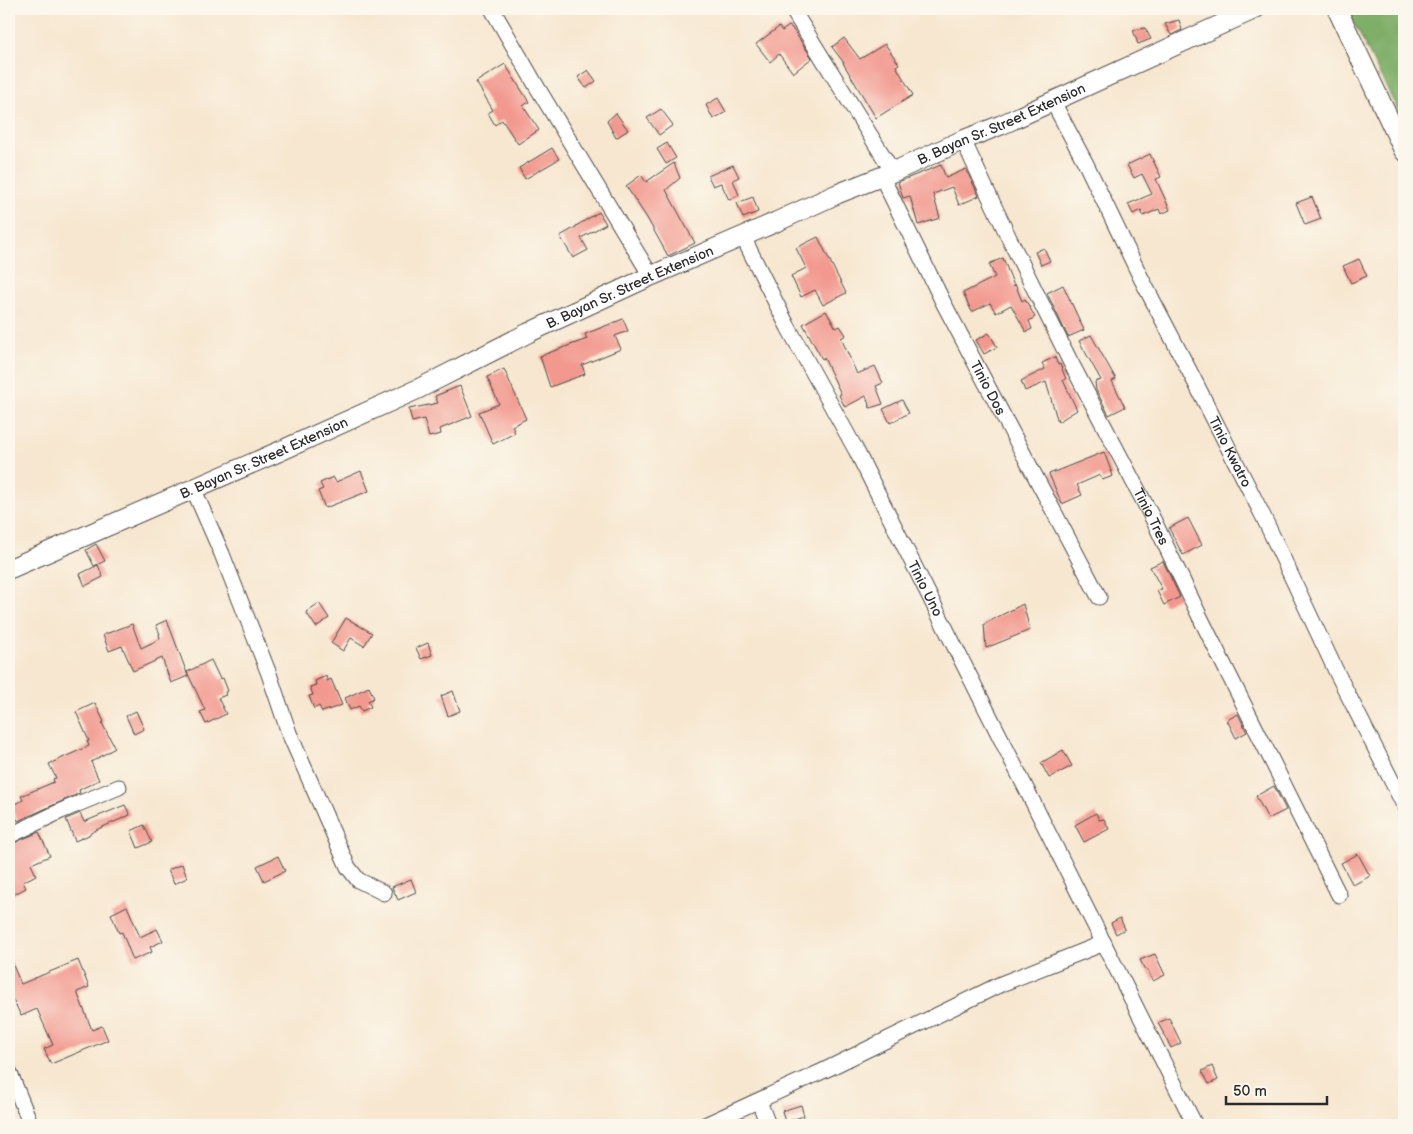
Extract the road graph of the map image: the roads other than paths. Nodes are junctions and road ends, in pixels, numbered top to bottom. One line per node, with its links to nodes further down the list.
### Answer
1 (492, 9): 10 (street)
2 (792, 9): 8 (street, Tinio Dos)
3 (1255, 9): 5 (street, B. Bayan Sr. Street Extension)
4 (1337, 9): 7 (street)
5 (1053, 102): 6 (street, B. Bayan Sr. Street Extension); 15 (street, Tinio Kwatro)
6 (963, 140): 8 (street, B. Bayan Sr. Street Extension); 18 (street, Tinio Tres)
7 (1404, 150)
8 (887, 174): 9 (street, B. Bayan Sr. Street Extension); 13 (street, Tinio Dos)
9 (743, 237): 10 (street, B. Bayan Sr. Street Extension); 19 (street, Tinio Uno)
10 (651, 276): 11 (street, B. Bayan Sr. Street Extension)
11 (193, 488): 12 (street, B. Bayan Sr. Street Extension); 17 (street)
12 (9, 569)
13 (1099, 597)
14 (119, 787): 16 (street)
15 (1404, 805)
16 (9, 836)
17 (384, 893)
18 (1339, 895)
19 (1104, 943): 21 (street); 25 (street, Tinio Uno)
20 (9, 1071): 22 (street)
21 (759, 1101): 23 (street); 24 (street)
22 (31, 1125)
23 (705, 1125)
24 (768, 1125)
25 (1195, 1125)

